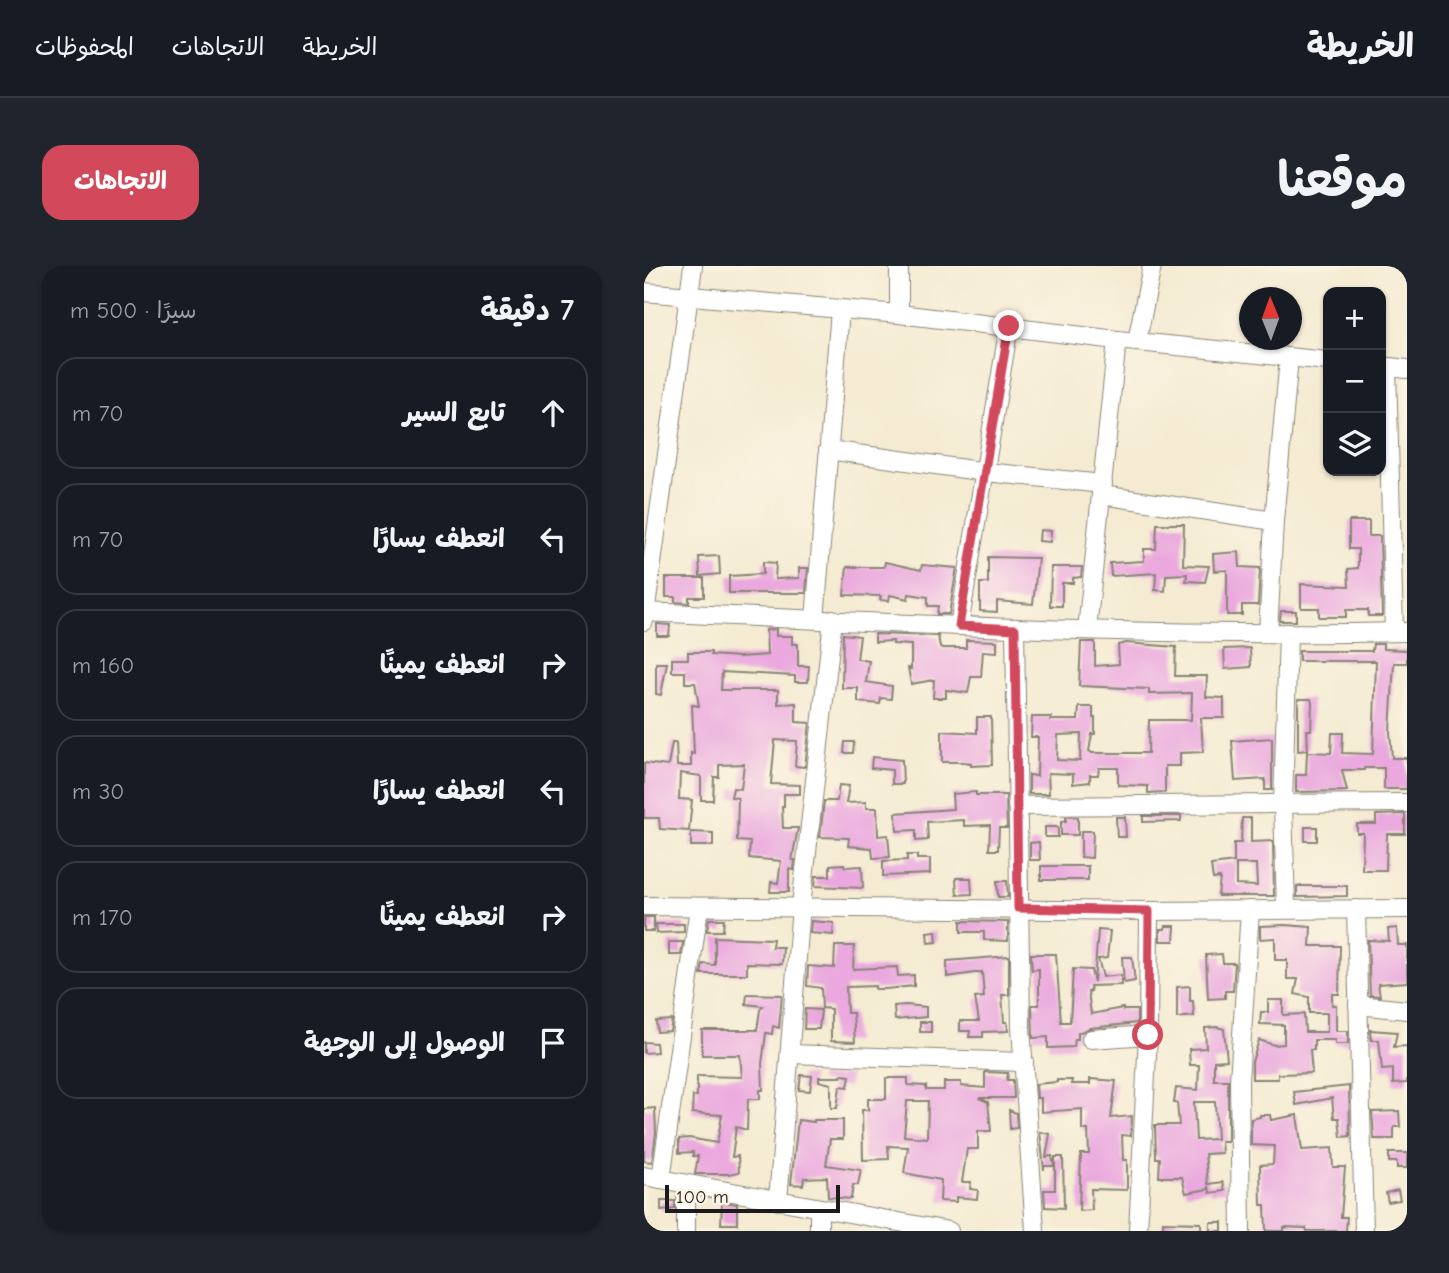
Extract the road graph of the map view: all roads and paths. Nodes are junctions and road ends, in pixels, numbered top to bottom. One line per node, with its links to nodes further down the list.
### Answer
1 (693, 266): 5 (street)
2 (899, 266): 7 (street)
3 (1152, 266): 10 (street)
4 (644, 292): 5 (street)
5 (689, 296): 6 (street); 20 (street)
6 (840, 310): 7 (street); 16 (street)
7 (899, 314): 8 (street)
8 (1009, 326): 9 (street); 17 (street)
9 (1117, 340): 10 (street); 18 (street)
10 (1138, 341): 11 (street)
11 (1289, 358): 12 (street); 19 (street)
12 (1323, 361)
13 (1386, 367): 14 (street)
14 (1407, 369)
15 (1386, 400): 25 (street)
16 (828, 450): 17 (street); 21 (street)
17 (986, 472): 18 (street); 22 (street)
18 (1103, 489): 19 (street); 24 (street)
19 (1274, 521): 26 (street)
20 (644, 615): 21 (street)
21 (824, 619): 22 (street); 32 (street)
22 (959, 626): 23 (street)
23 (1015, 629): 24 (street); 30 (street)
24 (1087, 630): 26 (street)
25 (1400, 632): 27 (street)
26 (1268, 633): 27 (street)
27 (1288, 633): 29 (street)
28 (1407, 803): 29 (street)
29 (1283, 804): 30 (street); 35 (street)
30 (1017, 806): 34 (street)
31 (644, 906): 33 (street)
32 (802, 906): 33 (street); 34 (street); 44 (street)
33 (699, 907): 46 (street)
34 (1018, 908): 39 (street); 45 (street)
35 (1286, 909): 36 (street); 38 (street)
36 (1356, 909): 37 (street); 40 (street)
37 (1407, 909)
38 (1250, 910): 39 (street); 56 (street)
39 (1149, 911): 42 (street)
40 (1358, 1005): 41 (street); 57 (street)
41 (1407, 1010)
42 (1148, 1035): 43 (street); 55 (street)
43 (1091, 1039)
44 (790, 1054): 45 (street); 48 (street)
45 (1024, 1062): 54 (street)
46 (653, 1178): 47 (street)
47 (686, 1184): 48 (street); 51 (street)
48 (778, 1200): 49 (street)
49 (819, 1209): 50 (street); 52 (street)
50 (920, 1229): 53 (street)
51 (686, 1231)
52 (819, 1231)
53 (949, 1231)
54 (1035, 1231)
55 (1138, 1231)
56 (1241, 1231)
57 (1364, 1231)

